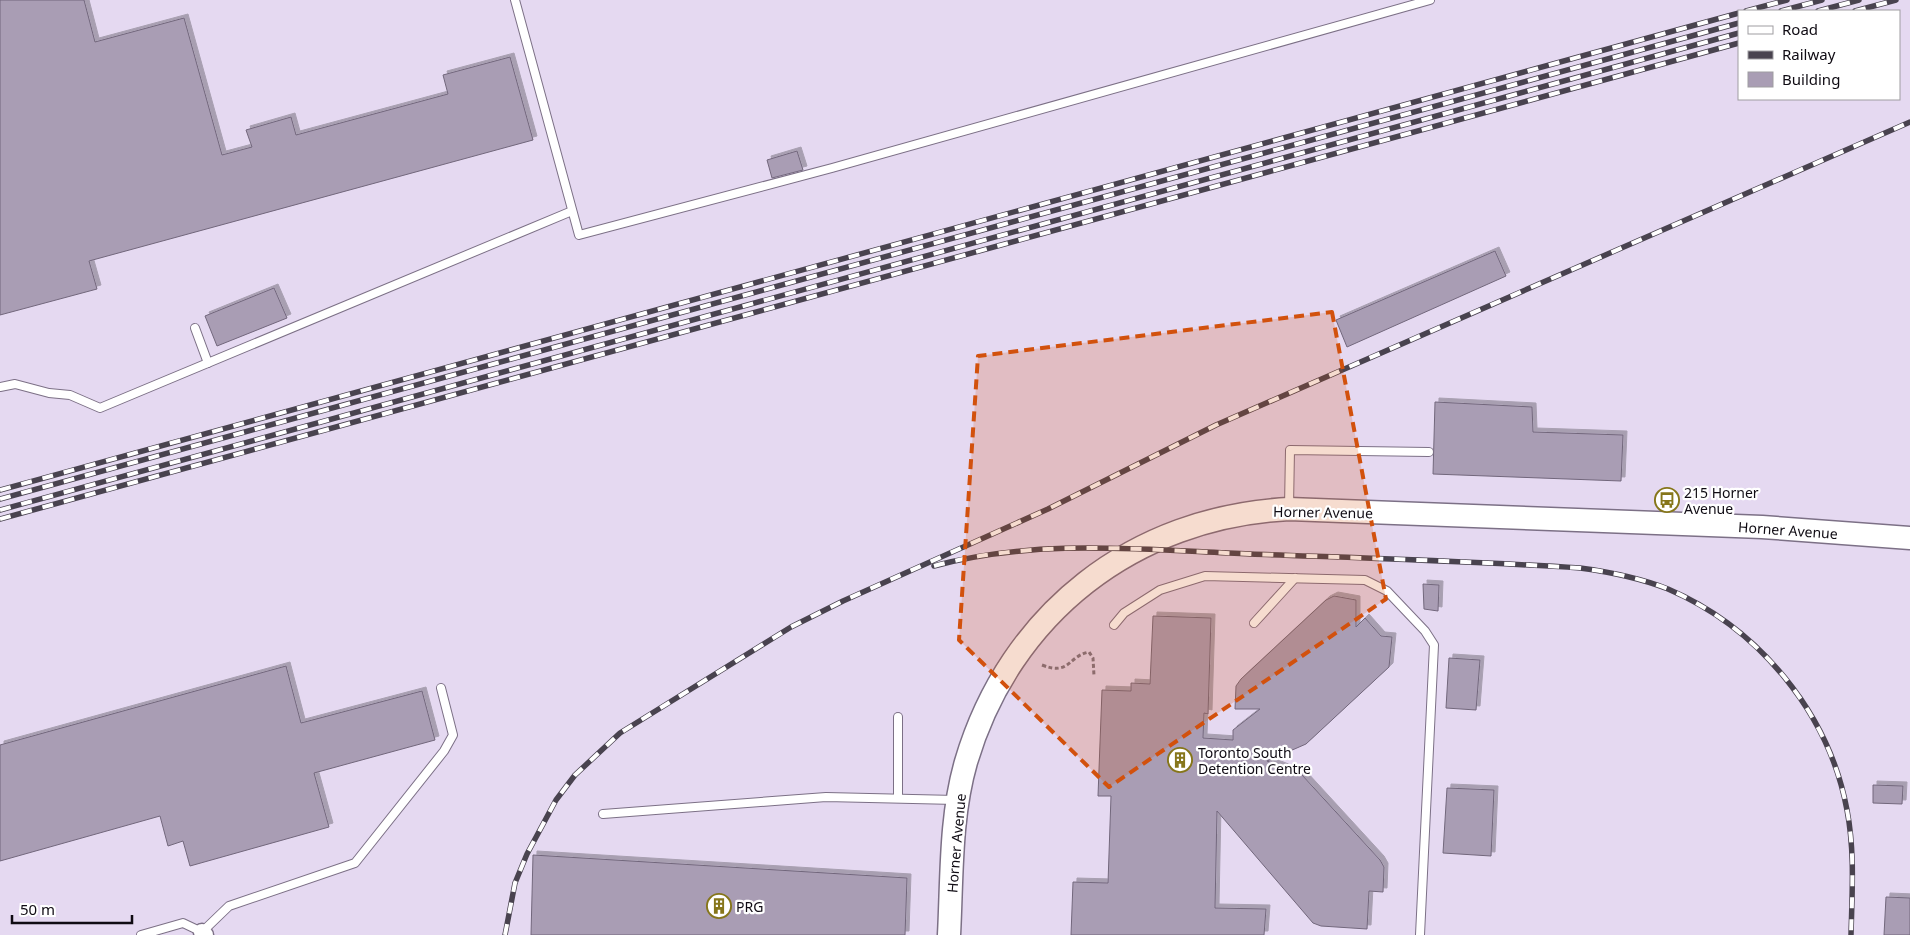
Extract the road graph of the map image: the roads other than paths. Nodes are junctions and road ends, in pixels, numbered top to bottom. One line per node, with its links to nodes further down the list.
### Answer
1 (515, 0): 3 (lane)
2 (1430, 0): 3 (lane)
3 (572, 211): 5 (lane)
4 (195, 328): 5 (lane)
5 (208, 363): 6 (lane)
6 (0, 387)
7 (1429, 452): 8 (lane)
8 (1289, 509): 9 (main road, Horner Avenue); 16 (main road, Horner Avenue)
9 (1910, 538)
10 (1295, 578): 11 (lane); 12 (lane); 21 (lane)
11 (1254, 623)
12 (1114, 625)
13 (441, 688): 18 (lane)
14 (898, 717): 15 (lane)
15 (898, 798): 16 (lane); 17 (lane)
16 (958, 800): 20 (main road, Horner Avenue)
17 (603, 814)
18 (203, 934): 19 (lane)
19 (141, 935)
20 (949, 935)
21 (1420, 935)

